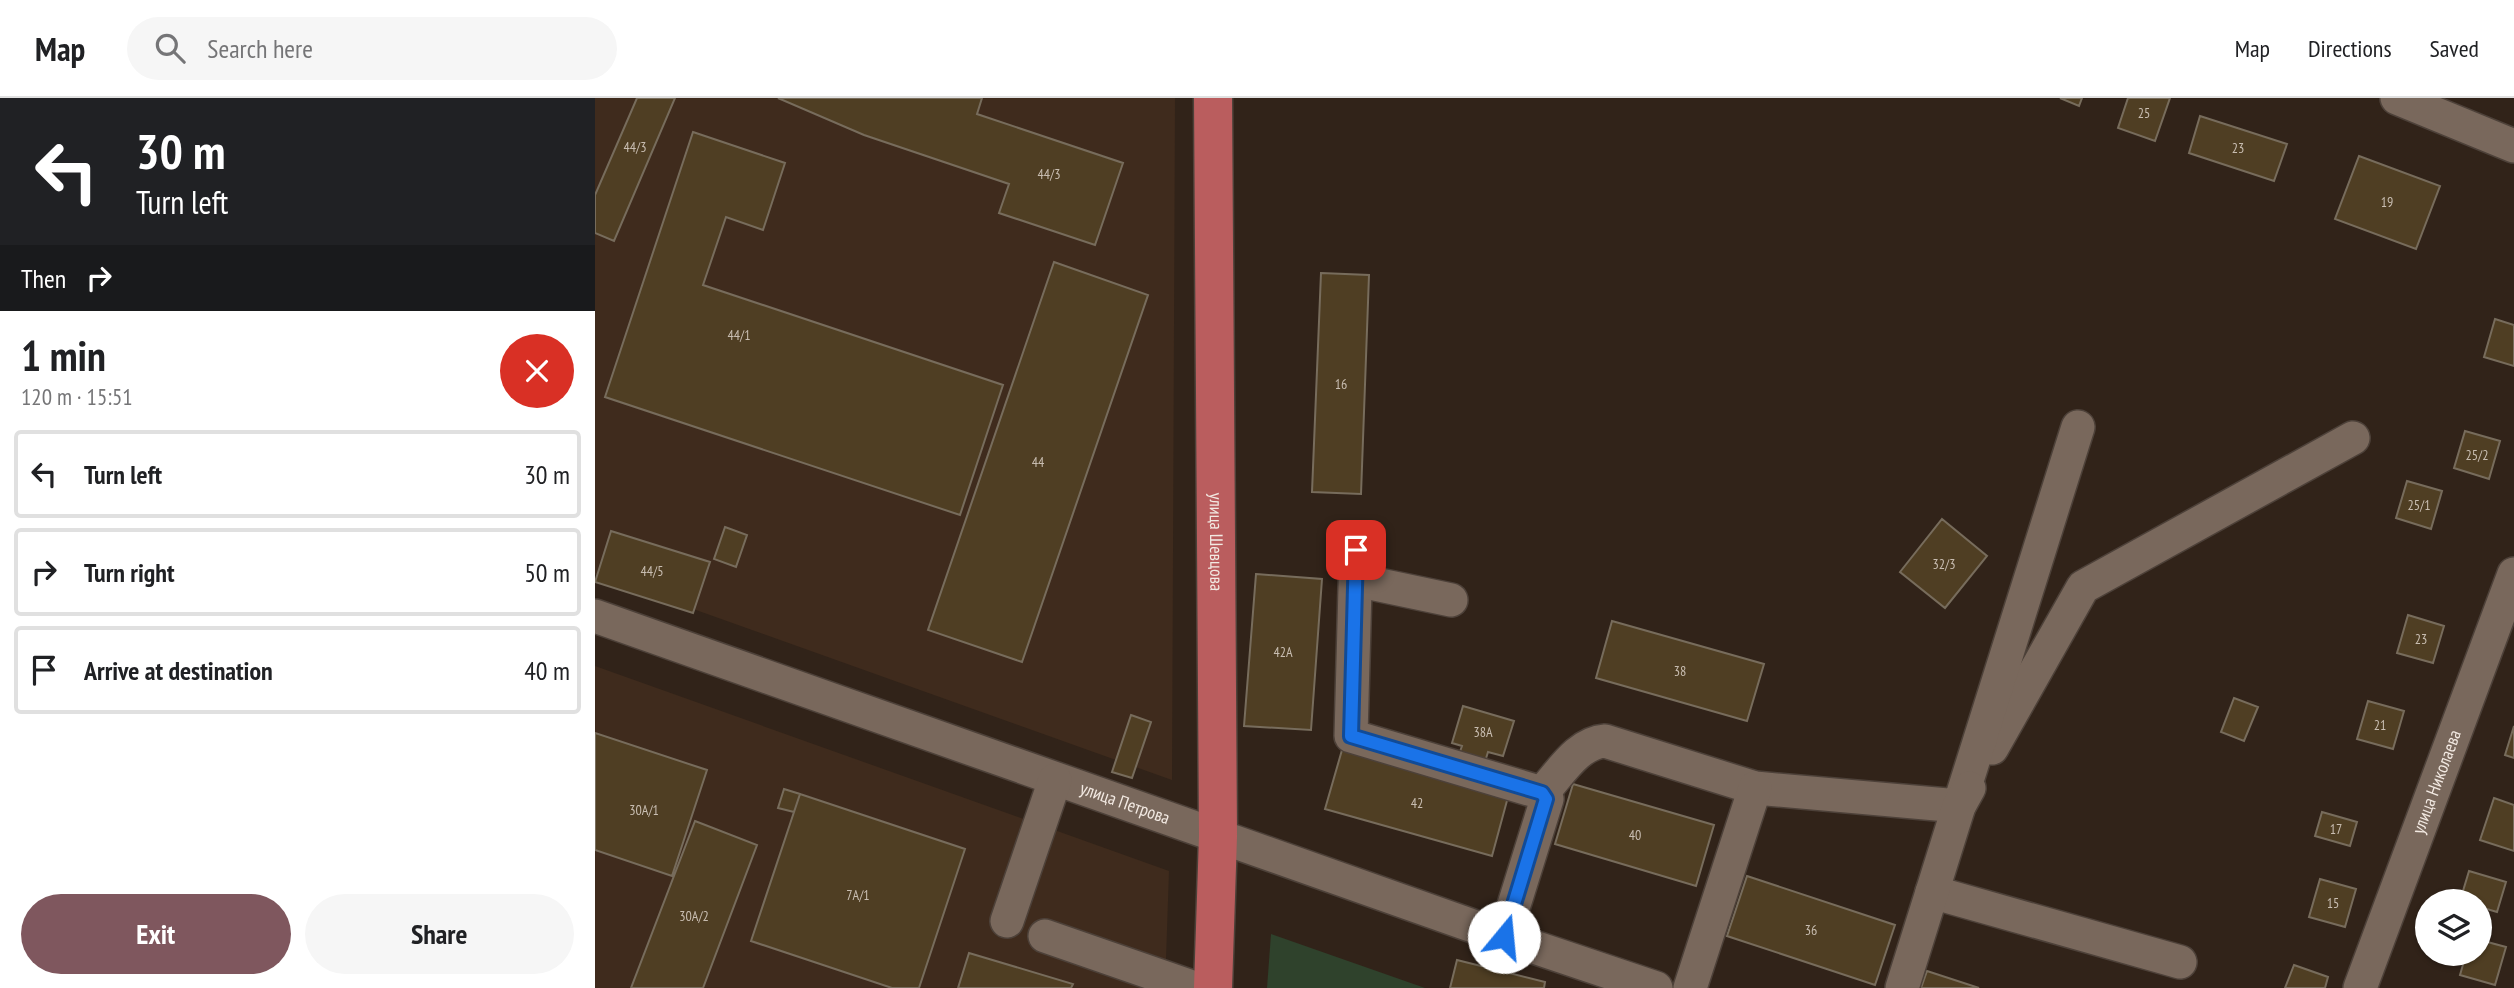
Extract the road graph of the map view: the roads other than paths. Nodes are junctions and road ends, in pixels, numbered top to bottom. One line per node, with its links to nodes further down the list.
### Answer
1 (1213, 98): 13 (main road, улица Шевцова)
2 (2397, 98): 3 (street)
3 (2514, 146)
4 (2078, 427): 12 (street)
5 (2353, 438): 12 (street)
6 (2514, 574): 24 (street, улица Николаева)
7 (1451, 600): 11 (street)
8 (595, 616): 9 (street, улица Петрова)
9 (1055, 780): 13 (street, улица Петрова); 15 (street)
10 (1755, 788): 11 (street); 12 (street); 22 (street)
11 (1542, 793): 17 (street)
12 (1959, 806): 14 (street)
13 (1218, 836): 17 (street, улица Петрова); 20 (main road, улица Шевцова)
14 (1932, 892): 18 (street); 23 (street)
15 (1007, 921)
16 (1045, 936): 19 (street)
17 (1504, 937): 21 (street, улица Петрова)
18 (2180, 962)
19 (1195, 988)
20 (1213, 988)
21 (1656, 988)
22 (1690, 988)
23 (1902, 988)
24 (2360, 988)

